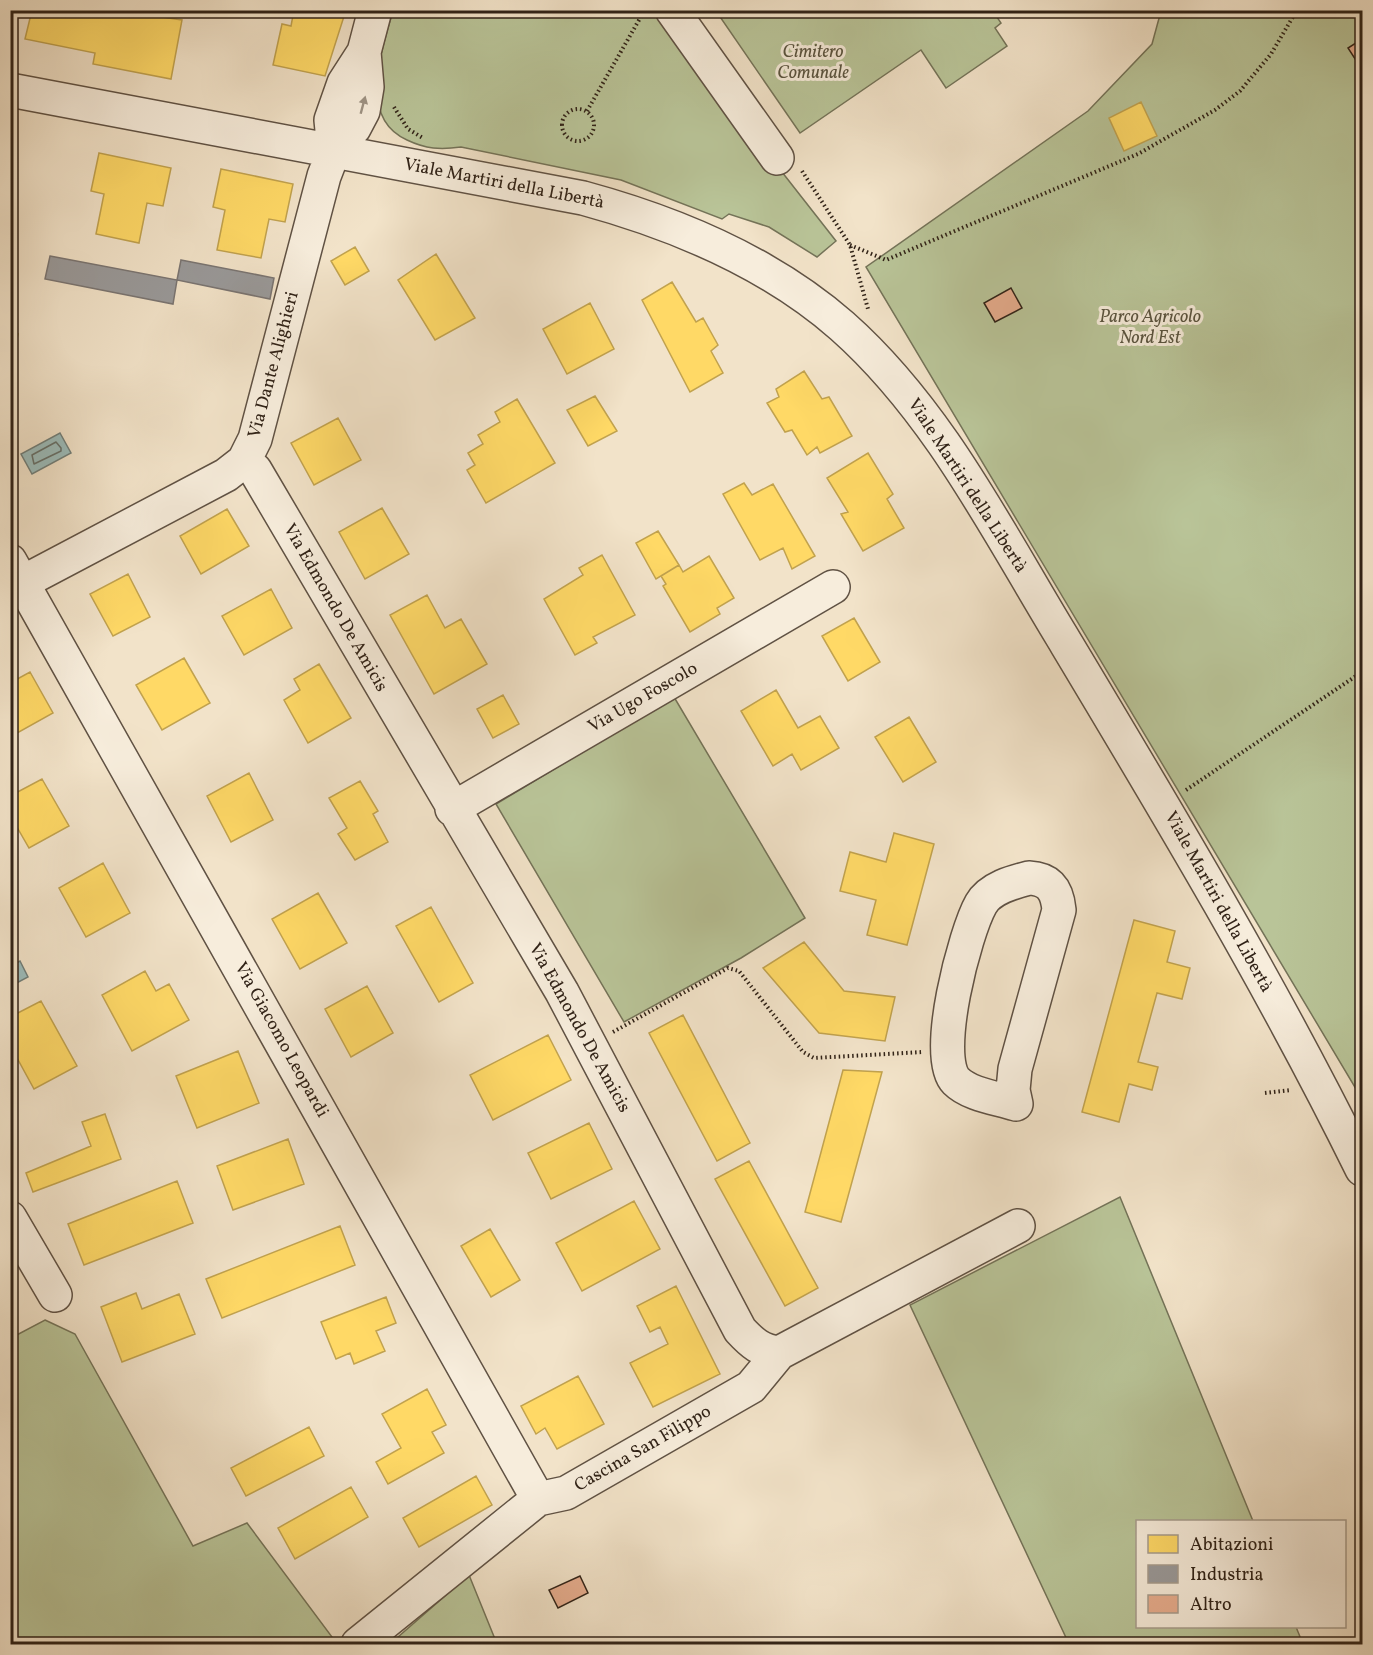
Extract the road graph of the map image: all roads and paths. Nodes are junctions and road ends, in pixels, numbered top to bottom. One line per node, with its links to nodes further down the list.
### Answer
1 (375, 10): 7 (street)
2 (645, 10): 6 (path)
3 (672, 10): 8 (street)
4 (1297, 10): 9 (path)
5 (10, 90): 7 (street, Viale Martiri della Libertà)
6 (587, 111): 6 (path)
7 (334, 150): 10 (street, Via Dante Alighieri); 14 (street, Viale Martiri della Libertà)
8 (777, 159)
9 (850, 245)
10 (244, 461): 11 (street, Via Dante Alighieri); 15 (street, Via Edmondo De Amicis)
11 (14, 577): 23 (street, Via Giacomo Leopardi)
12 (833, 587): 15 (street, Via Ugo Foscolo)
13 (1362, 672): 14 (path)
14 (1161, 802): 18 (street, Viale Martiri della Libertà)
15 (452, 809): 16 (street, Via Edmondo De Amicis)
16 (590, 1045): 17 (path); 22 (street, Via Edmondo De Amicis)
17 (947, 1051): 17 (street)
18 (1362, 1169)
19 (10, 1218): 21 (street)
20 (1018, 1226): 22 (street)
21 (55, 1295)
22 (779, 1353): 23 (street, Cascina San Filippo)
23 (538, 1499): 24 (street, Cascina San Filippo)
24 (358, 1644)

